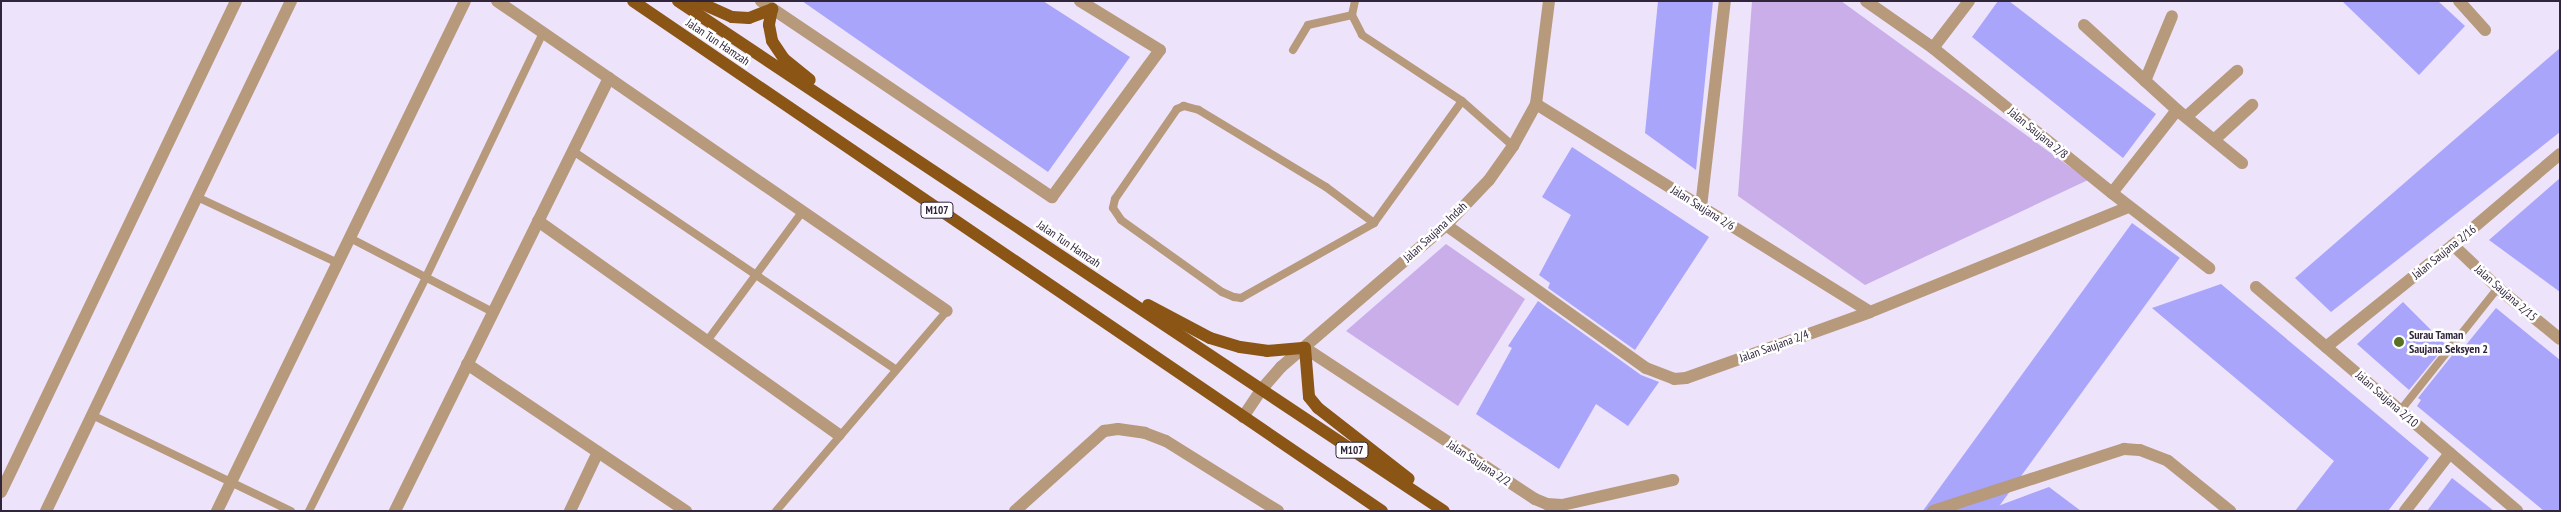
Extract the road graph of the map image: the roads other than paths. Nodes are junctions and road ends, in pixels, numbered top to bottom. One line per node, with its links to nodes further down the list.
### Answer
1 (236, 1): 72 (street)
2 (291, 1): 38 (street)
3 (466, 1): 45 (street)
4 (498, 1): 21 (street)
5 (633, 1): 66 (main road, Jalan Tun Hamzah / M107)
6 (678, 1): 31 (main road, Jalan Tun Hamzah / M107)
7 (696, 1): 16 (main road)
8 (760, 1): 16 (street)
9 (1080, 1): 16 (street)
10 (1355, 1): 17 (lane)
11 (1549, 1): 28 (street, Jalan Saujana Indah)
12 (1724, 1): 39 (street)
13 (1866, 1): 22 (street, Jalan Saujana 2/8)
14 (1969, 1): 22 (street)
15 (2459, 1): 20 (street)
16 (774, 5): 31 (main road)
17 (1352, 15): 23 (lane); 27 (lane)
18 (2172, 16): 26 (street)
19 (2084, 25): 26 (street)
20 (2485, 30)
21 (543, 33): 25 (street); 51 (lane)
22 (1933, 48): 37 (street, Jalan Saujana 2/8)
23 (1293, 50)
24 (2237, 71): 30 (street)
25 (609, 78): 34 (street); 41 (street)
26 (2145, 81): 30 (street)
27 (1462, 101): 33 (lane); 43 (lane)
28 (1536, 104): 33 (street, Jalan Saujana Indah); 39 (street, Jalan Saujana 2/6)
29 (2252, 105): 32 (street)
30 (2182, 113): 32 (street); 37 (street)
31 (860, 121): 47 (main road, Jalan Tun Hamzah / M107)
32 (2214, 140): 36 (street)
33 (1513, 146): 44 (street, Jalan Saujana Indah)
34 (573, 151): 42 (street); 50 (lane)
35 (2560, 154): 46 (street, Jalan Saujana 2/16)
36 (2242, 163)
37 (2112, 193): 40 (street, Jalan Saujana 2/8)
38 (197, 197): 48 (lane); 65 (street)
39 (1701, 207): 56 (street, Jalan Saujana 2/6)
40 (2129, 207): 49 (street, Jalan Saujana 2/8); 56 (street, Jalan Saujana 2/4)
41 (803, 211): 50 (lane); 54 (street)
42 (538, 221): 55 (street); 58 (street)
43 (1374, 223): 43 (lane)
44 (1446, 226): 56 (street, Jalan Saujana 2/4); 60 (street, Jalan Saujana Indah)
45 (350, 238): 48 (street); 51 (lane)
46 (2453, 245): 53 (street, Jalan Saujana 2/15); 59 (street, Jalan Saujana 2/16)
47 (1063, 257): 60 (main road); 63 (main road, Jalan Tun Hamzah / M107)
48 (338, 263): 71 (street)
49 (2209, 268)
50 (756, 274): 58 (lane); 62 (lane)
51 (426, 277): 55 (lane); 77 (lane)
52 (2256, 287): 59 (street, Jalan Saujana 2/10)
53 (2498, 288): 57 (street, Jalan Saujana 2/15); 64 (lane)
54 (947, 310): 62 (lane)
55 (493, 312): 61 (street)
56 (1870, 312)
57 (2560, 339)
58 (707, 341): 67 (street)
59 (2326, 347): 64 (street, Jalan Saujana 2/10)
60 (1305, 348): 63 (street, Jalan Saujana Indah); 70 (street, Jalan Saujana 2/2); 85 (main road)
61 (467, 364): 68 (street); 78 (street)
62 (896, 370): 67 (lane)
63 (1260, 390): 66 (street, Jalan Saujana Indah); 84 (main road, Jalan Tun Hamzah / M107)
64 (2400, 410): 69 (street, Jalan Saujana 2/10)
65 (92, 415): 71 (lane); 74 (street)
66 (1243, 417): 73 (main road, Jalan Tun Hamzah / M107)
67 (839, 436): 81 (lane)
68 (598, 452): 79 (street); 80 (street)
69 (2450, 453): 88 (street); 89 (street, Jalan Saujana 2/10)
70 (1673, 480)
71 (231, 482): 75 (street); 76 (lane)
72 (1, 492)
73 (1379, 509)
74 (46, 511)
75 (217, 511)
76 (291, 511)
77 (309, 511)
78 (395, 511)
79 (570, 511)
80 (686, 511)
81 (776, 511)
82 (1016, 511): 83 (street)
83 (1278, 511)
84 (1444, 511)
85 (1447, 511)
86 (1933, 511): 87 (street)
87 (2230, 511)
88 (2405, 511)
89 (2517, 511)

